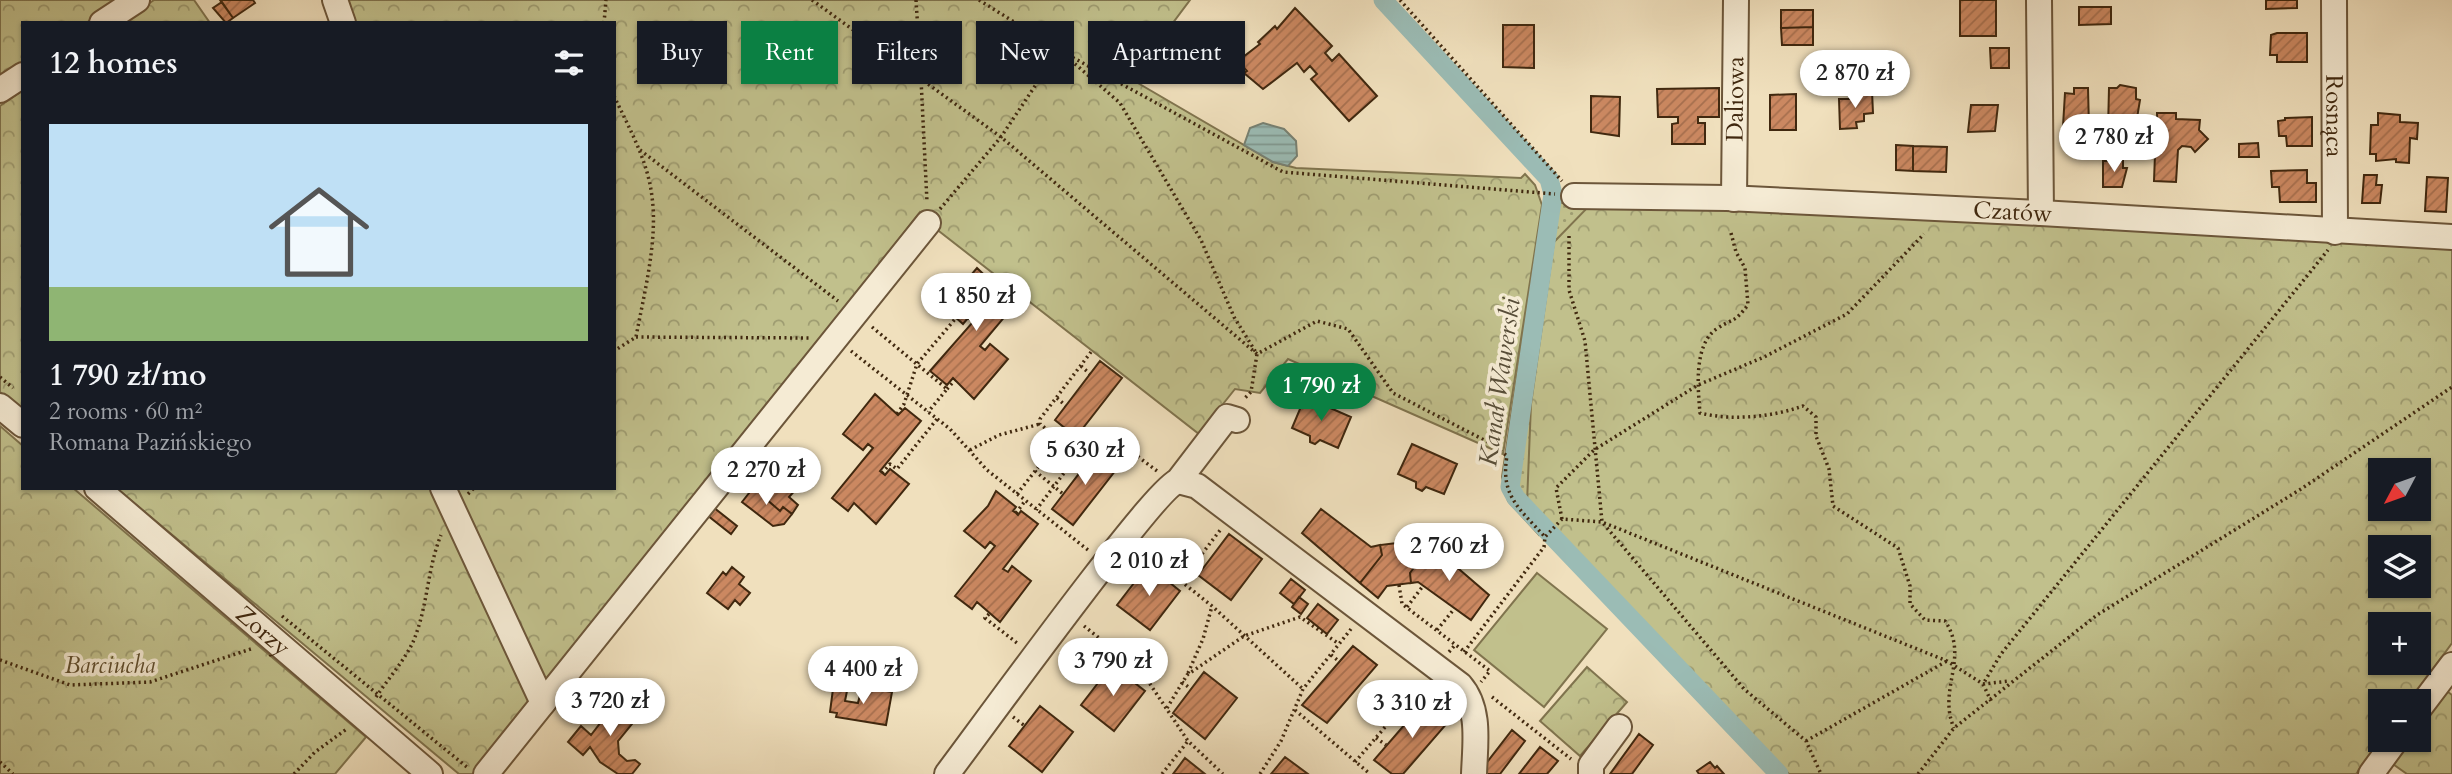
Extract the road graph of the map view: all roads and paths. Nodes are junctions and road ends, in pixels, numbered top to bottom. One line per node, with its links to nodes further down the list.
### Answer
1 (137, 0): 11 (street)
2 (335, 0): 12 (street)
3 (606, 0): 13 (path)
4 (813, 0): 16 (path)
5 (916, 0): 14 (path)
6 (979, 0): 15 (path)
7 (1400, 0): 27 (path)
8 (1736, 0): 28 (street, Daliowa)
9 (2039, 0): 29 (street)
10 (2334, 0): 35 (street, Rosnąca)
11 (105, 21)
12 (342, 21)
13 (604, 21)
14 (917, 21)
15 (1013, 21)
16 (852, 29)
17 (1074, 58): 27 (path)
18 (1074, 63): 42 (path)
19 (21, 76): 23 (street)
20 (921, 84): 30 (path)
21 (928, 84): 25 (path)
22 (1036, 84): 25 (path)
23 (0, 90)
24 (616, 100): 26 (path)
25 (1001, 137): 30 (path); 42 (path)
26 (640, 150): 36 (path); 38 (path)
27 (1574, 196): 28 (street, Czatów)
28 (1734, 199): 29 (street, Czatów)
29 (2041, 213): 35 (street, Czatów)
30 (928, 223): 36 (street)
31 (1731, 233): 47 (path)
32 (1924, 234): 47 (path)
33 (1569, 236): 62 (path)
34 (2452, 237): 35 (street, Czatów)
35 (2332, 240): 116 (path)
36 (856, 314): 39 (street); 43 (path)
37 (956, 318): 43 (path)
38 (636, 337): 39 (path); 40 (path)
39 (835, 339): 50 (path); 123 (street)
40 (616, 350)
41 (1091, 352): 44 (path)
42 (1257, 354): 56 (path); 80 (path)
43 (917, 364): 49 (path); 50 (path)
44 (1081, 366): 45 (path); 51 (path)
45 (1090, 374)
46 (955, 380): 49 (path)
47 (1698, 385): 62 (path); 108 (path)
48 (2452, 387): 112 (path)
49 (947, 389): 54 (path)
50 (906, 395): 54 (path); 55 (path)
51 (1056, 398): 53 (path); 59 (path)
52 (0, 406): 58 (street)
53 (1066, 406)
54 (928, 412): 57 (path)
55 (897, 414)
56 (1232, 418): 67 (street)
57 (937, 419): 61 (path); 66 (path)
58 (21, 423)
59 (1040, 424): 60 (path); 61 (path)
60 (1063, 444): 63 (path); 65 (path)
61 (970, 450): 71 (path)
62 (1594, 450): 78 (path); 79 (path)
63 (1078, 455): 64 (path); 67 (path); 68 (path)
64 (1088, 462)
65 (1035, 471): 68 (path); 71 (path)
66 (882, 473)
67 (1175, 482): 77 (street); 81 (street)
68 (1054, 487): 72 (path); 75 (path)
69 (99, 490): 97 (street, Zorzy)
70 (469, 490): 73 (path)
71 (1017, 494): 74 (path)
72 (1063, 494)
73 (448, 498): 123 (street); 124 (path)
74 (1026, 501): 75 (path); 76 (path)
75 (1036, 510): 84 (path)
76 (1016, 513)
77 (1233, 514): 82 (path); 93 (street)
78 (1562, 519): 79 (path); 80 (path)
79 (1602, 522): 105 (path); 133 (path)
80 (1545, 537): 102 (path)
81 (1126, 538): 84 (street); 85 (path)
82 (1209, 545): 83 (path); 85 (path)
83 (1216, 551)
84 (1106, 564): 92 (street)
85 (1182, 580): 88 (path)
86 (1399, 585): 89 (path)
87 (1423, 586): 89 (path)
88 (1212, 606): 96 (path); 110 (path)
89 (1407, 607): 95 (path)
90 (1454, 608): 95 (path)
91 (989, 614): 101 (path)
92 (1069, 614): 100 (path); 101 (street)
93 (1363, 614): 98 (path); 109 (street)
94 (281, 615): 124 (path)
95 (1437, 630): 99 (path)
96 (1244, 636): 98 (path); 110 (path); 119 (path)
97 (276, 641): 104 (path); 124 (street, Zorzy)
98 (1339, 645): 103 (path)
99 (1455, 645): 102 (path); 109 (path)
100 (1114, 649): 111 (path); 125 (path)
101 (1041, 650): 111 (path); 146 (street)
102 (1464, 652): 120 (path)
103 (1331, 655): 106 (path); 115 (path)
104 (0, 660)
105 (1947, 661): 108 (path); 133 (path)
106 (1340, 662)
107 (2452, 665): 121 (street)
108 (1954, 666): 116 (path); 130 (path)
109 (1438, 667): 120 (street); 126 (path)
110 (1187, 675): 113 (path)
111 (1092, 677): 114 (path)
112 (2011, 681): 116 (path); 122 (path)
113 (1182, 682): 117 (path); 125 (path)
114 (1098, 683)
115 (1308, 684): 118 (path); 119 (path)
116 (1983, 684): 122 (path)
117 (1191, 689)
118 (1314, 689)
119 (1303, 690): 127 (path)
120 (1474, 692): 138 (path); 150 (street)
121 (2431, 693)
122 (1992, 701): 130 (path)
123 (543, 703): 145 (street)
124 (370, 707): 142 (path); 143 (street, Zorzy); 144 (path)
125 (1167, 708): 132 (path)
126 (1403, 709): 128 (path); 131 (path)
127 (1295, 710): 137 (path); 140 (path)
128 (1412, 717)
129 (1619, 727): 138 (street)
130 (1954, 728): 152 (path)
131 (1376, 737): 134 (path); 137 (path)
132 (1188, 741): 147 (path); 148 (path)
133 (1806, 741): 151 (path)
134 (1386, 745)
135 (2387, 752): 153 (street)
136 (0, 762): 141 (path)
137 (1355, 762): 139 (path)
138 (1586, 771)
139 (1363, 772): 149 (path)
140 (1263, 773)
141 (13, 774)
142 (293, 774)
143 (430, 774)
144 (475, 774)
145 (486, 774)
146 (947, 774)
147 (1162, 774)
148 (1223, 774)
149 (1370, 774)
150 (1474, 774)
151 (1821, 774)
152 (1918, 774)
153 (2371, 774)

